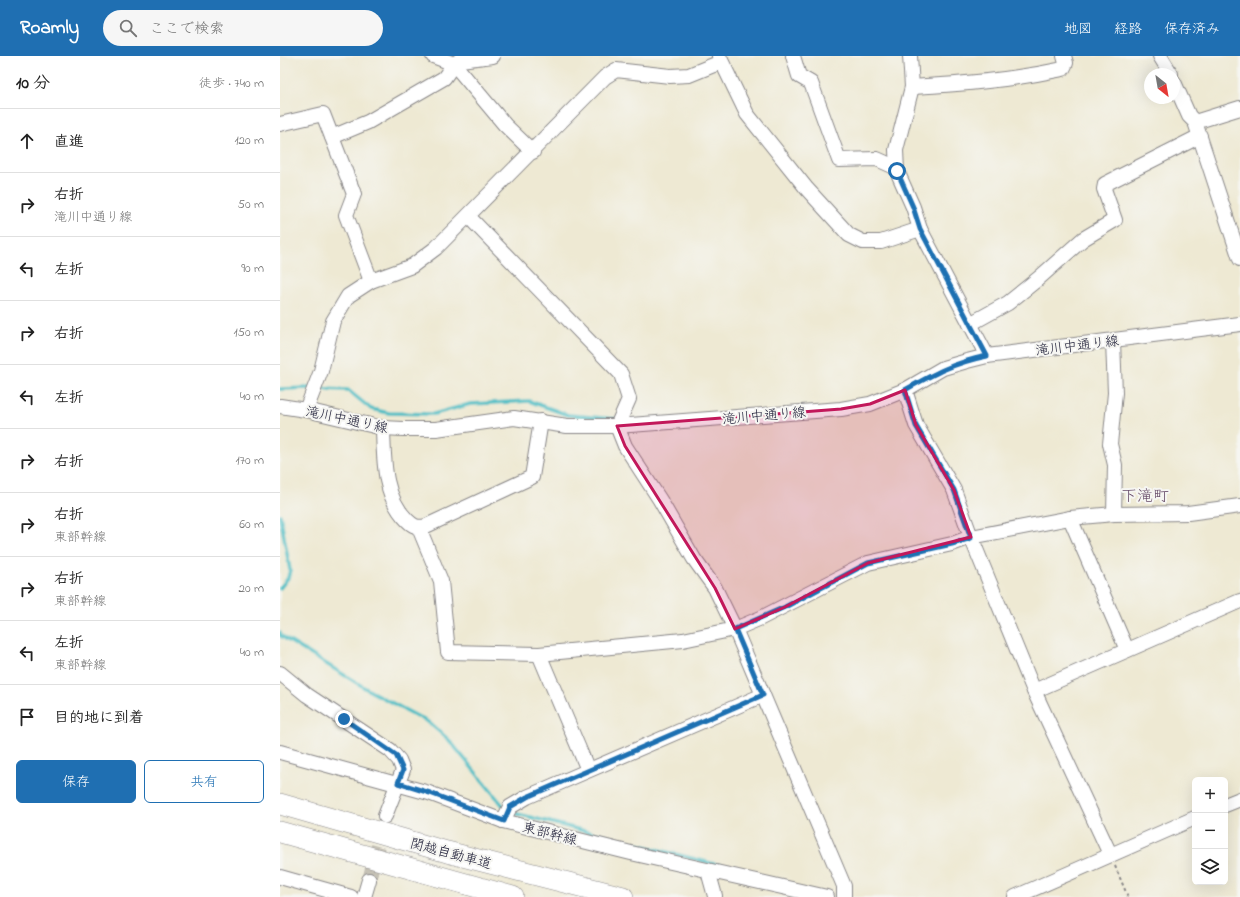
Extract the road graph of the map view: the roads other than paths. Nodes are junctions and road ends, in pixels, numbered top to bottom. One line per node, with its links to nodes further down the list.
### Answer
1 (433, 56): 8 (street)
2 (493, 56): 8 (street)
3 (792, 56): 18 (street)
4 (910, 56): 10 (street)
5 (1064, 56): 10 (street)
6 (1160, 56): 9 (street)
7 (720, 59): 17 (street); 20 (street)
8 (454, 64): 16 (street); 17 (street)
9 (1167, 68)
10 (912, 87): 18 (street)
11 (1180, 96): 13 (street)
12 (1240, 108): 13 (street)
13 (1195, 122): 15 (street)
14 (280, 124): 16 (street)
15 (1200, 136): 21 (street); 23 (street)
16 (332, 137): 22 (street)
17 (533, 152): 19 (street)
18 (897, 168): 20 (street)
19 (469, 217): 22 (street); 31 (street)
20 (920, 229): 23 (street)
21 (1240, 259)
22 (371, 281): 29 (street)
23 (970, 324): 26 (street)
24 (1240, 324): 25 (street, 滝川中通り線)
25 (1113, 341): 26 (street, 滝川中通り線); 34 (street)
26 (987, 356): 27 (street, 滝川中通り線)
27 (905, 390): 31 (street, 滝川中通り線); 37 (street)
28 (280, 406): 29 (street, 滝川中通り線)
29 (306, 410): 32 (street, 滝川中通り線)
30 (541, 421): 31 (street, 滝川中通り線); 32 (street, 滝川中通り線); 36 (street)
31 (617, 426): 39 (street)
32 (383, 428): 36 (street)
33 (1240, 506): 34 (street)
34 (1114, 514): 35 (street)
35 (1070, 518): 37 (street); 40 (street)
36 (419, 528): 41 (street)
37 (971, 538): 39 (street); 43 (street)
38 (1240, 601): 40 (street)
39 (735, 629): 41 (street); 44 (street)
40 (1127, 650): 43 (street)
41 (539, 654): 46 (street)
42 (280, 673): 47 (street)
43 (1034, 692): 55 (street)
44 (763, 695): 46 (street); 65 (street)
45 (280, 752): 47 (street, 東部幹線)
46 (588, 770): 51 (street)
47 (398, 783): 51 (street, 東部幹線); 52 (street)
48 (1240, 799): 50 (street)
49 (280, 804): 63 (highway, 関越自動車道)
50 (1228, 804)
51 (507, 814): 56 (street, 東部幹線)
52 (385, 816)
53 (1192, 819): 55 (street)
54 (280, 832): 62 (highway, 関越自動車道)
55 (1110, 854): 66 (street)
56 (708, 871): 59 (street); 64 (street, 東部幹線)
57 (280, 877): 60 (street)
58 (369, 880): 61 (street)
59 (715, 896)
60 (351, 897)
61 (364, 897)
62 (513, 897)
63 (623, 897)
64 (827, 897)
65 (844, 897)
66 (1015, 897)

